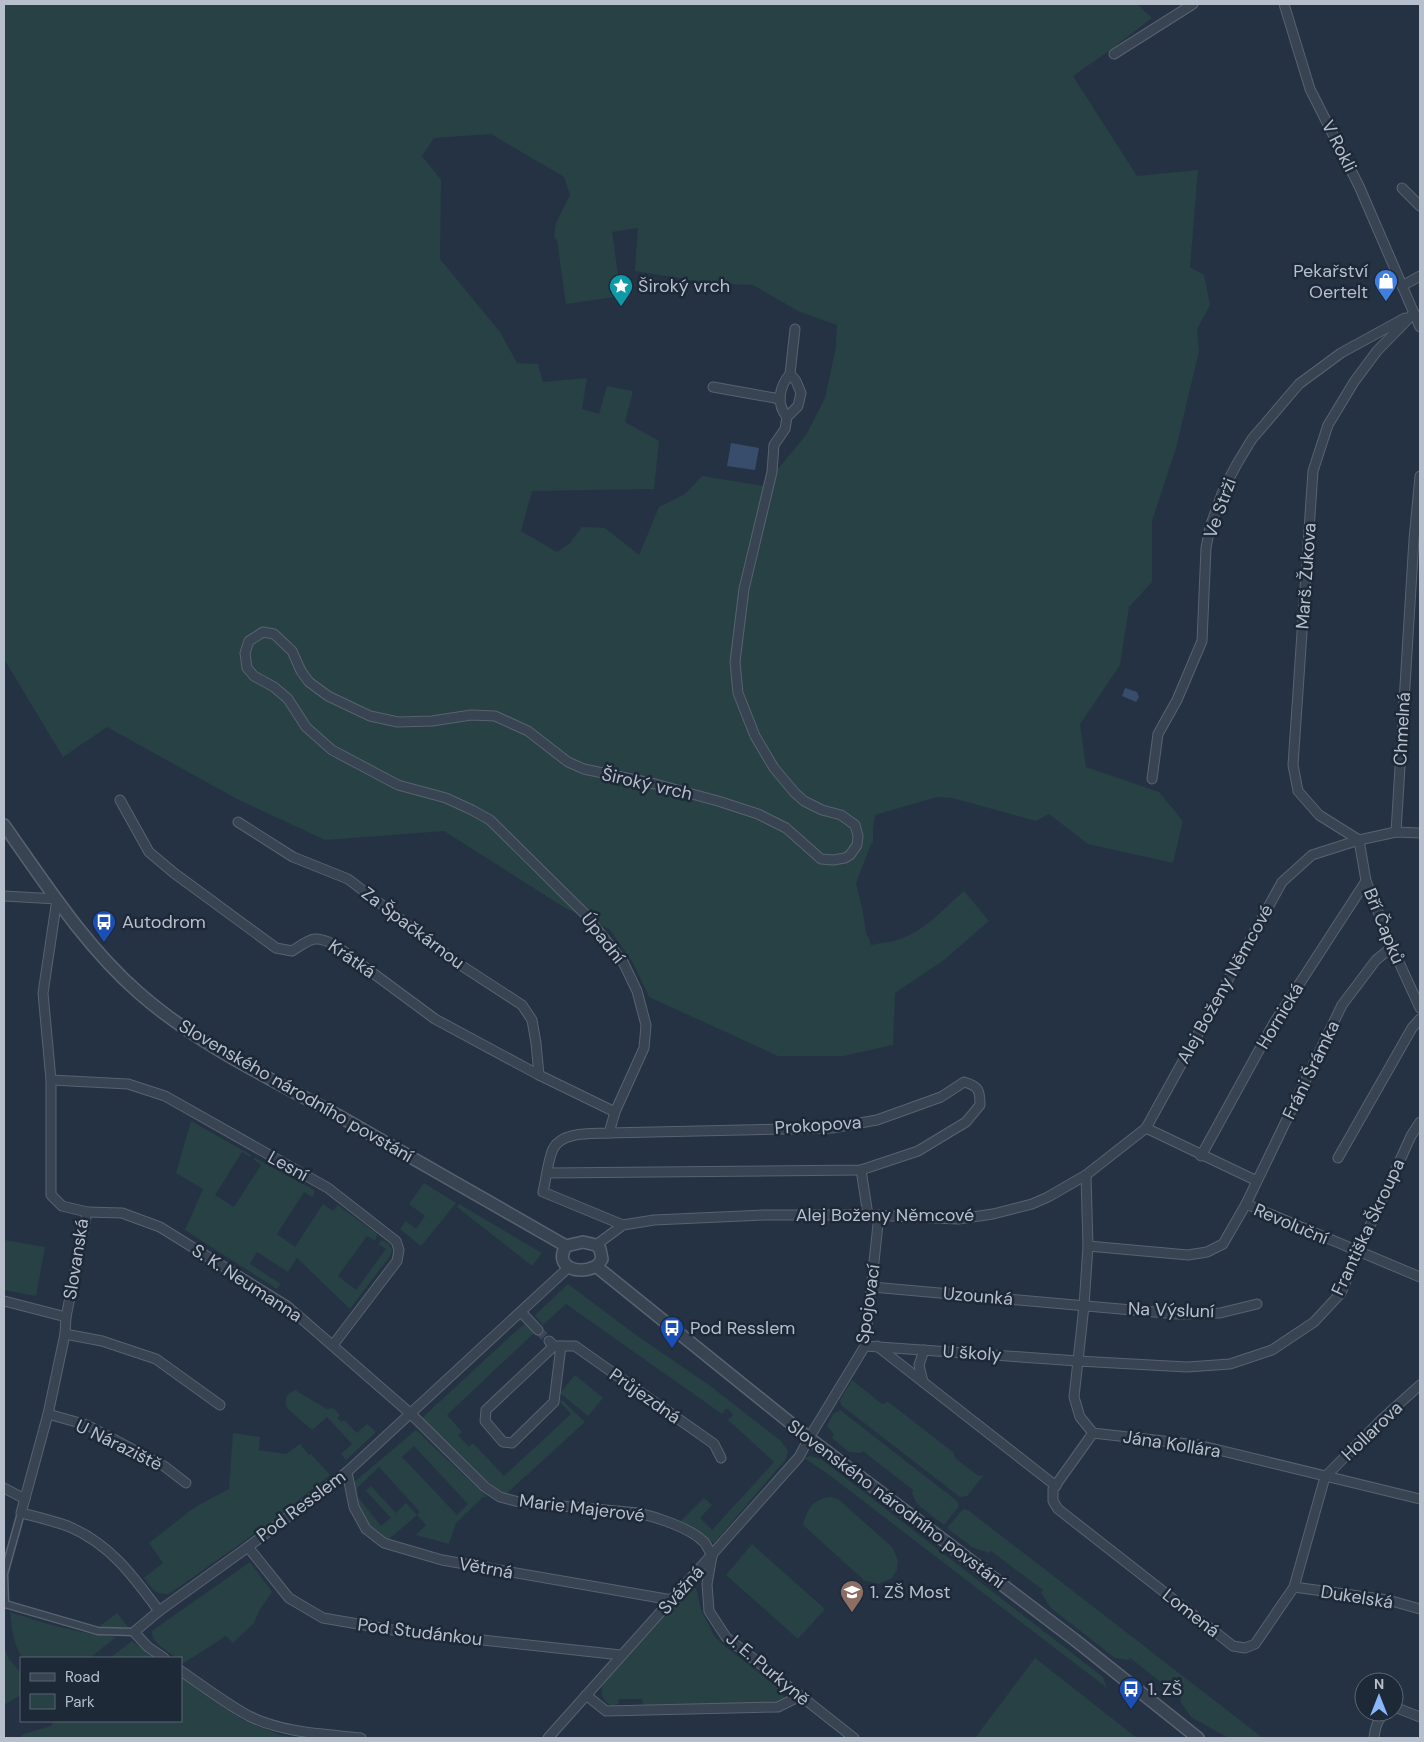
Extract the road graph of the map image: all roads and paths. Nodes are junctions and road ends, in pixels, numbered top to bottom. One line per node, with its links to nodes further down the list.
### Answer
1 (1193, 4): 3 (street)
2 (1284, 4): 7 (street, V Rokli)
3 (1114, 54)
4 (1402, 188): 5 (street)
5 (1420, 206)
6 (1420, 276): 7 (street)
7 (1402, 286): 8 (street, V Rokli)
8 (1414, 313): 9 (street, V Rokli); 17 (street, Ve Strži); 24 (street, Marš. Žukova)
9 (1420, 327)
10 (795, 329): 11 (street)
11 (790, 374): 13 (street); 14 (street, Široký vrch)
12 (713, 387): 13 (street)
13 (780, 399): 14 (street)
14 (787, 417): 18 (street, Široký vrch)
15 (1420, 476): 16 (street, Chmelná)
16 (1417, 537): 22 (street, Chmelná)
17 (1152, 779)
18 (446, 798): 33 (street, Úpadní)
19 (120, 800): 31 (street, Krátká)
20 (238, 822): 31 (street, Za Špačkárnou)
21 (4, 825): 27 (street, Slovenského národního povstání)
22 (1396, 832): 23 (street, Alej Boženy Němcové); 24 (street, Alej Boženy Němcové)
23 (1420, 833)
24 (1359, 840): 25 (street, Bří Čapků); 35 (street, Alej Boženy Němcové)
25 (1366, 881): 28 (street, Bří Čapků); 37 (street, Hornická)
26 (4, 896): 27 (street)
27 (57, 899): 32 (street, Slovanská); 49 (street, Slovenského národního povstání)
28 (1392, 947): 29 (street, Bří Čapků); 42 (street, Fráni Šrámka)
29 (1420, 1008)
30 (1420, 1019): 38 (street)
31 (539, 1075): 33 (street, Krátká)
32 (51, 1080): 44 (street, Slovanská); 63 (street, Lesní)
33 (615, 1112): 36 (street, Úpadní)
34 (1420, 1122): 51 (street, Františka Škroupa)
35 (1146, 1128): 37 (street); 41 (street, Alej Boženy Němcové)
36 (609, 1133): 39 (street, Prokopova); 40 (street, Prokopova)
37 (1201, 1156): 42 (street)
38 (1338, 1158)
39 (861, 1170): 40 (street, Prokopova); 45 (street)
40 (548, 1173): 47 (street, Prokopova)
41 (1086, 1175): 46 (street, Alej Boženy Němcové); 50 (street)
42 (1257, 1181): 43 (street, Fráni Šrámka)
43 (1246, 1204): 50 (street, Fráni Šrámka); 51 (street, Revoluční)
44 (86, 1212): 60 (street, Slovanská); 63 (street, S. K. Neumanna)
45 (868, 1215): 46 (street, Alej Boženy Němcové); 47 (street, Alej Boženy Němcové)
46 (879, 1216): 55 (street, Spojovací)
47 (623, 1226): 48 (street, Alej Boženy Němcové)
48 (596, 1245): 49 (street); 52 (street)
49 (566, 1246): 53 (street)
50 (1088, 1246): 58 (street)
51 (1358, 1252): 54 (street, Revoluční); 68 (street, Františka Škroupa)
52 (597, 1267): 53 (street); 75 (street, Slovenského národního povstání)
53 (569, 1268): 59 (street, Pod Resslem)
54 (1420, 1277)
55 (872, 1287): 58 (street, Uzounká); 65 (street, Spojovací)
56 (4, 1300): 60 (street)
57 (1257, 1304): 58 (street, Na Výsluní)
58 (1084, 1306): 68 (street)
59 (521, 1312): 61 (street); 73 (street, Pod Resslem)
60 (66, 1317): 62 (street, Slovanská)
61 (538, 1330)
62 (65, 1334): 71 (street); 72 (street, Slovanská)
63 (333, 1345): 73 (street, S. K. Neumanna)
64 (555, 1345): 64 (street); 76 (street, Průjezdná)
65 (865, 1346): 66 (street, U školy); 75 (street, Spojovací)
66 (877, 1346): 67 (street, U školy); 69 (street)
67 (924, 1350): 68 (street, U školy); 69 (street)
68 (1078, 1361): 74 (street)
69 (923, 1382): 80 (street)
70 (1420, 1385): 78 (street, Hollarova)
71 (220, 1405)
72 (48, 1414): 79 (street, U Náraziště); 83 (street, Slovanská)
73 (411, 1414): 77 (street, Pod Resslem); 86 (street, Marie Majerové)
74 (1093, 1433): 78 (street, Jána Kollára); 80 (street)
75 (809, 1438): 86 (street, Svážná); 103 (street, Slovenského národního povstání)
76 (721, 1458)
77 (347, 1472): 85 (street, Pod Resslem); 88 (street, Větrná)
78 (1325, 1477): 82 (street, Jána Kollára); 87 (street, Lomená)
79 (186, 1483)
80 (1056, 1486): 87 (street, Lomená)
81 (4, 1488): 83 (street)
82 (1420, 1499)
83 (25, 1500): 84 (street, Slovanská)
84 (21, 1513): 90 (street); 91 (street, Slovanská)
85 (248, 1547): 90 (street, Pod Resslem); 92 (street, Pod Studánkou)
86 (712, 1556): 88 (street, Svážná); 96 (street, J. E. Purkyně)
87 (1294, 1587): 89 (street, Dukelská)
88 (672, 1600): 92 (street, Svážná)
89 (1420, 1609)
90 (160, 1610): 91 (street, Pod Resslem)
91 (134, 1632): 93 (street)
92 (621, 1655): 95 (street, Svážná)
93 (163, 1657)
94 (182, 1672): 100 (street)
95 (586, 1695): 96 (street); 101 (street, Svážná)
96 (800, 1696): 102 (street, J. E. Purkyně)
97 (1404, 1712): 98 (street)
98 (1420, 1717)
99 (1378, 1722): 104 (street)
100 (361, 1738)
101 (548, 1738)
102 (854, 1738)
103 (1198, 1738)
104 (1374, 1738)

